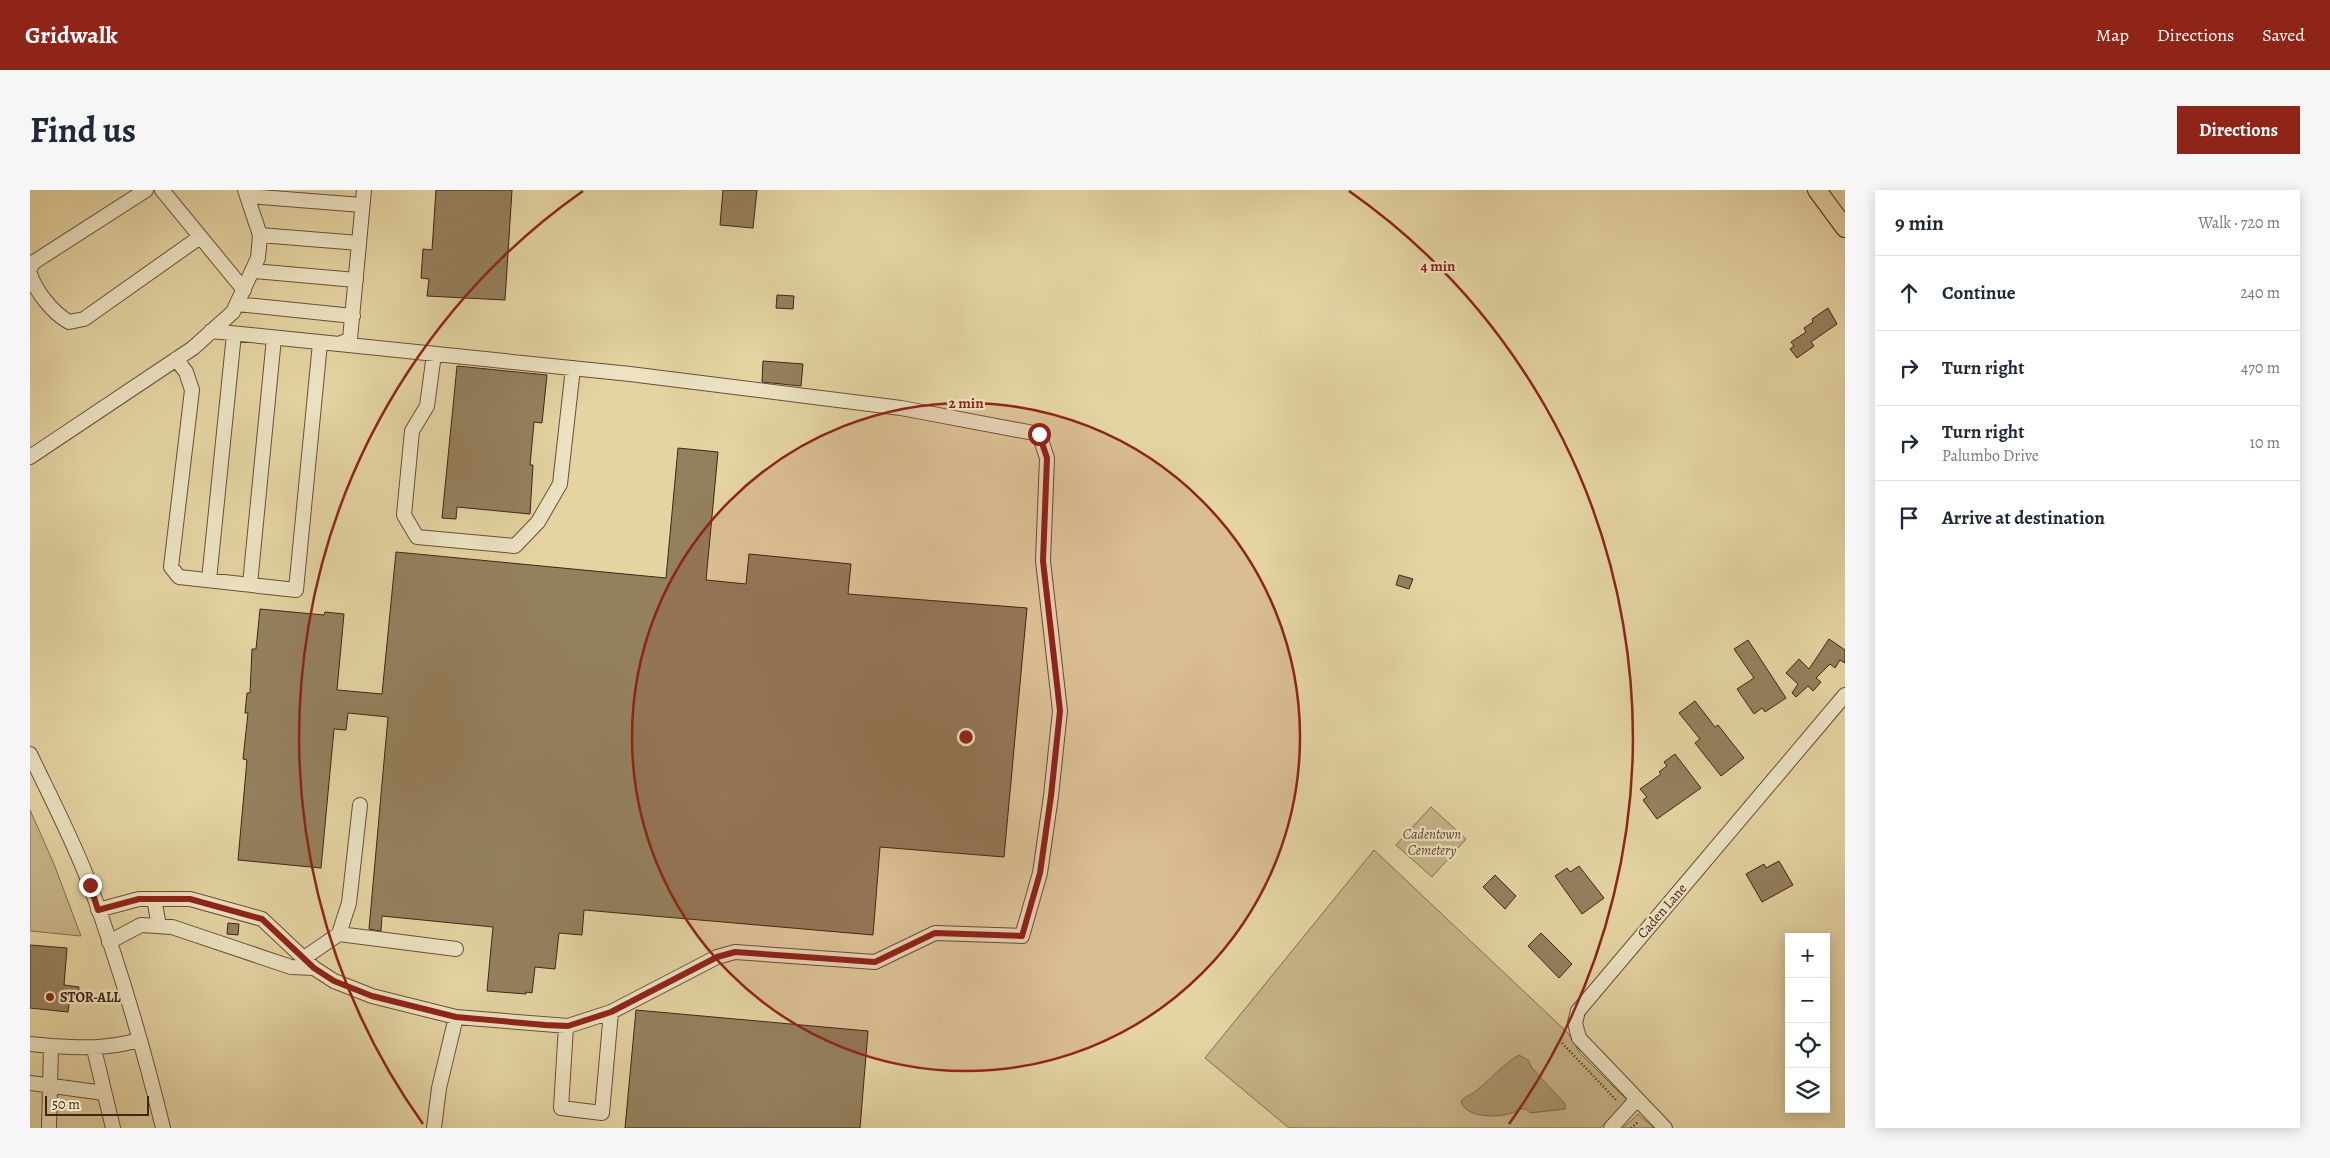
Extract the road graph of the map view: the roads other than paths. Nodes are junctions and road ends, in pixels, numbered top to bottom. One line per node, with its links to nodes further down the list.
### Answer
1 (146, 190): 11 (street)
2 (162, 190): 9 (street)
3 (364, 190): 6 (street)
4 (1817, 190): 7 (main road)
5 (246, 193): 6 (street); 8 (street)
6 (362, 205): 10 (street)
7 (1845, 228)
8 (260, 235): 10 (street); 12 (street)
9 (200, 238): 13 (street); 15 (street)
10 (359, 243): 14 (street)
11 (30, 268)
12 (253, 271): 14 (street); 15 (street)
13 (30, 274)
14 (356, 280): 17 (street)
15 (244, 290): 16 (street)
16 (237, 304): 17 (street); 18 (street)
17 (352, 316): 22 (street)
18 (211, 331): 19 (street); 24 (street)
19 (234, 334): 20 (street); 27 (street)
20 (274, 338): 21 (street); 28 (street)
21 (320, 342): 22 (street); 28 (street)
22 (339, 344): 23 (street)
23 (434, 354): 25 (street); 25 (street)
24 (176, 359): 26 (street); 27 (street)
25 (573, 368): 39 (street)
26 (30, 458)
27 (209, 580): 28 (street)
28 (250, 584)
29 (1845, 695): 49 (street, Caden Lane)
30 (30, 754): 33 (street)
31 (360, 805): 35 (street)
32 (154, 899): 33 (street); 34 (street); 38 (street)
33 (98, 910): 36 (street)
34 (159, 926): 36 (street); 38 (street)
35 (339, 934): 37 (street); 38 (street)
36 (109, 942): 42 (street)
37 (456, 949)
38 (309, 963): 40 (street)
39 (611, 1012): 41 (street); 41 (street)
40 (456, 1017): 41 (street); 53 (street)
41 (566, 1026)
42 (139, 1040): 45 (street); 52 (street)
43 (30, 1044): 44 (street)
44 (51, 1046): 45 (street); 47 (street)
45 (94, 1048): 48 (street)
46 (30, 1083): 47 (street)
47 (49, 1085): 48 (street); 50 (street)
48 (104, 1093): 51 (street)
49 (1637, 1098): 54 (street); 55 (street, Caden Lane)
50 (49, 1128)
51 (113, 1128)
52 (163, 1128)
53 (434, 1128)
54 (1611, 1128)
55 (1665, 1128)

